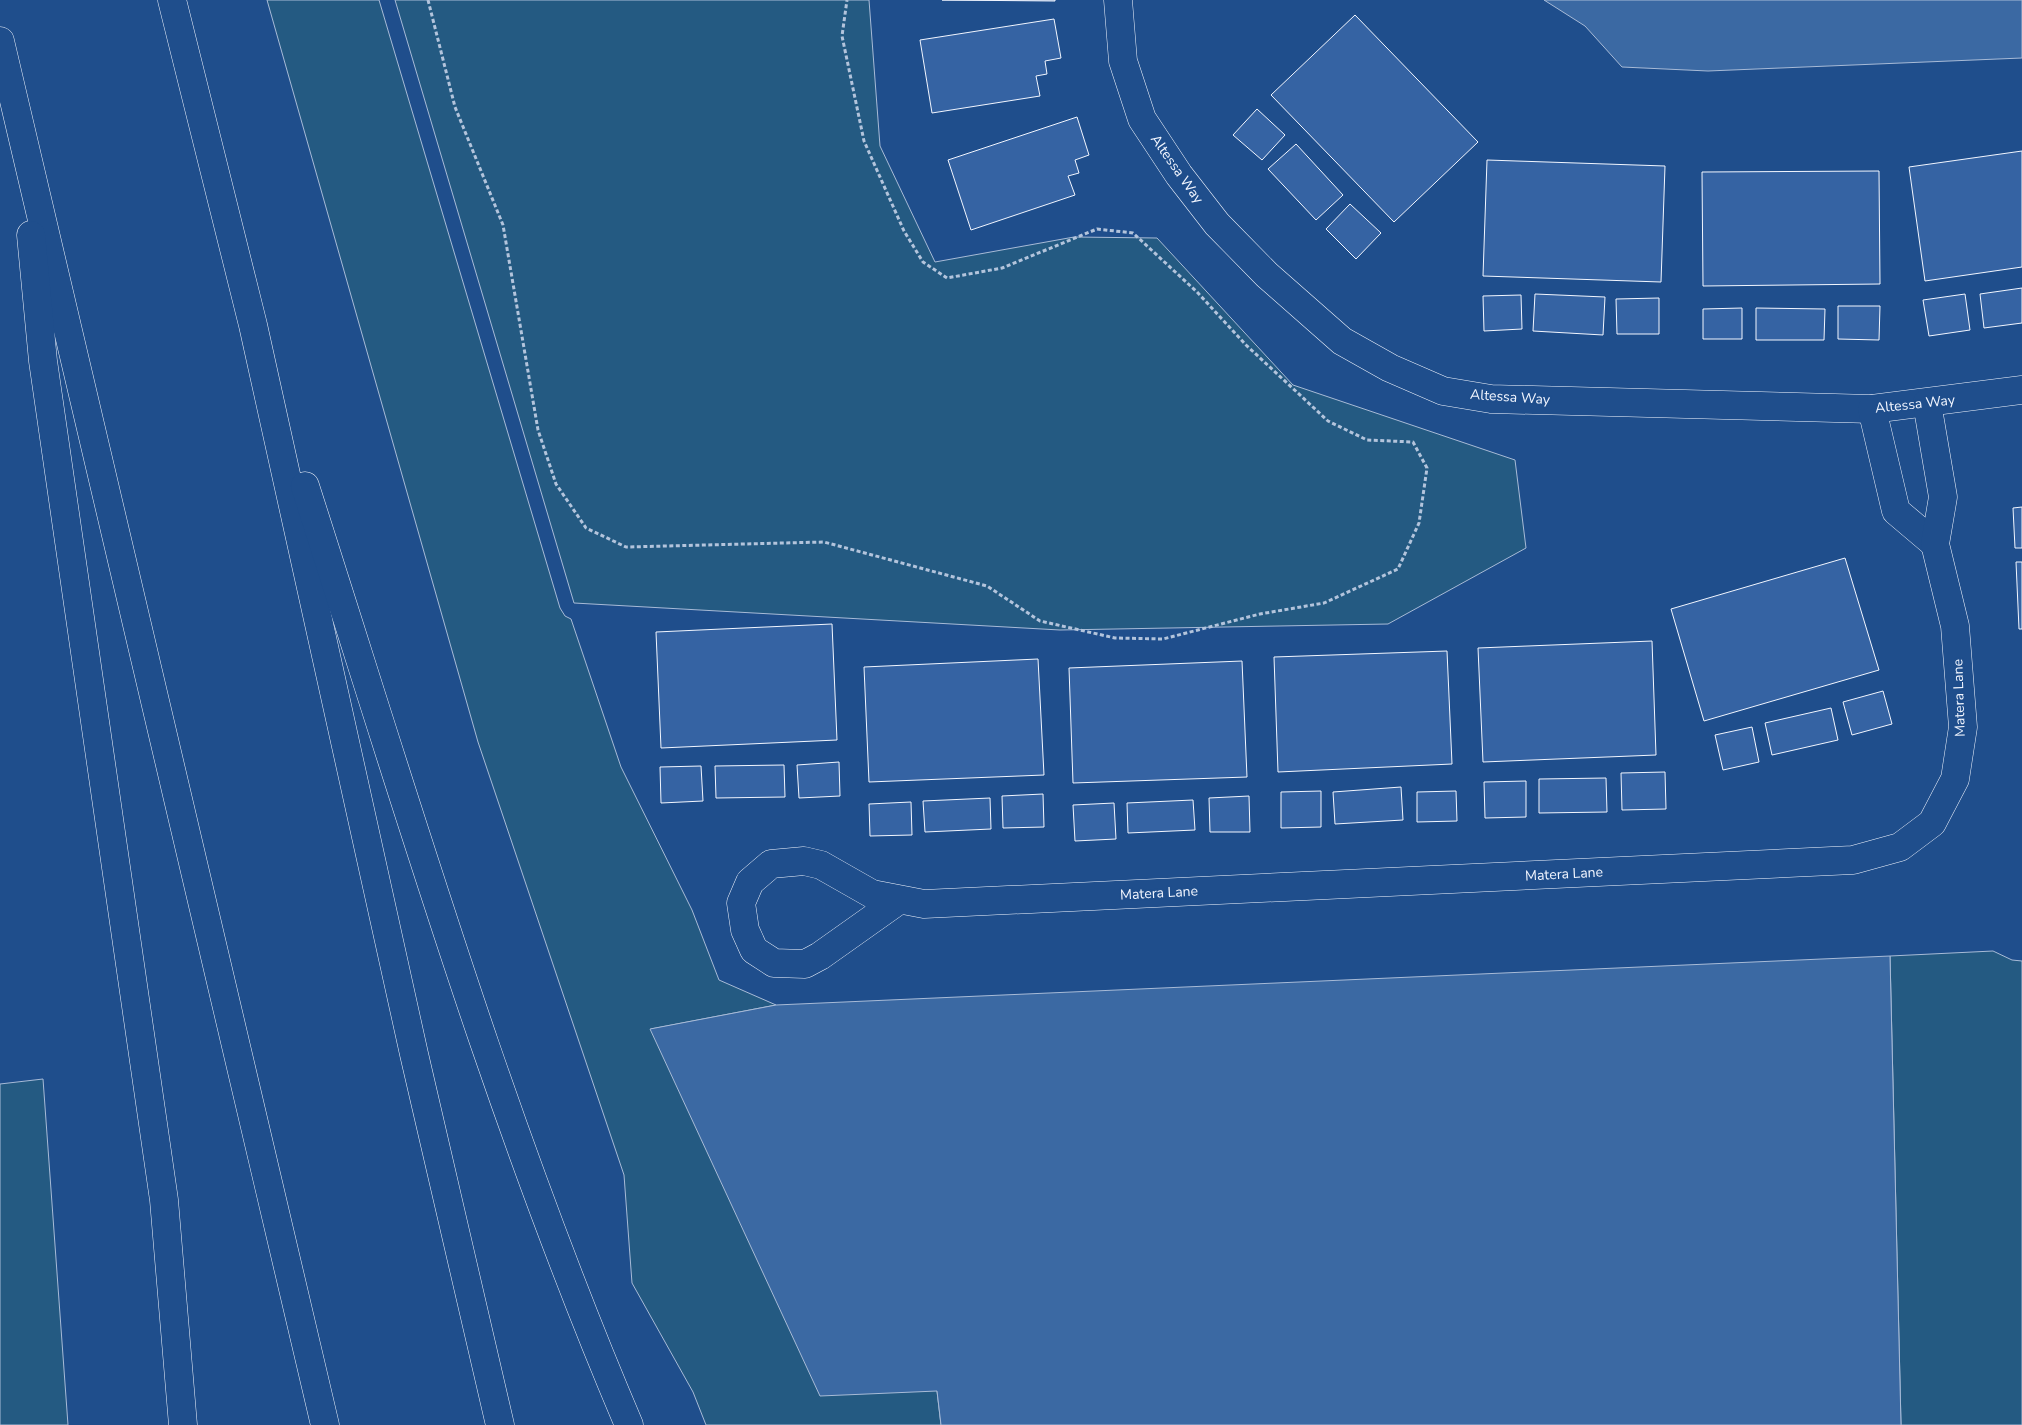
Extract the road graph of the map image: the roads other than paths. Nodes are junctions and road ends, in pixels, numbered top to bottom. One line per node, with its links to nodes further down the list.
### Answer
1 (172, 0): 5 (main road)
2 (1118, 0): 8 (main road, Altessa Way)
3 (0, 41): 4 (main road)
4 (22, 134): 11 (main road); 12 (main road)
5 (253, 325): 13 (main road); 14 (main road)
6 (2022, 390): 7 (main road, Altessa Way)
7 (1926, 403): 8 (main road, Altessa Way); 9 (main road, Matera Lane)
8 (1872, 409): 9 (main road)
9 (1934, 544): 10 (main road, Matera Lane)
10 (899, 900): 10 (main road, Matera Lane)
11 (183, 1425)
12 (325, 1425)
13 (500, 1425)
14 (629, 1425)

